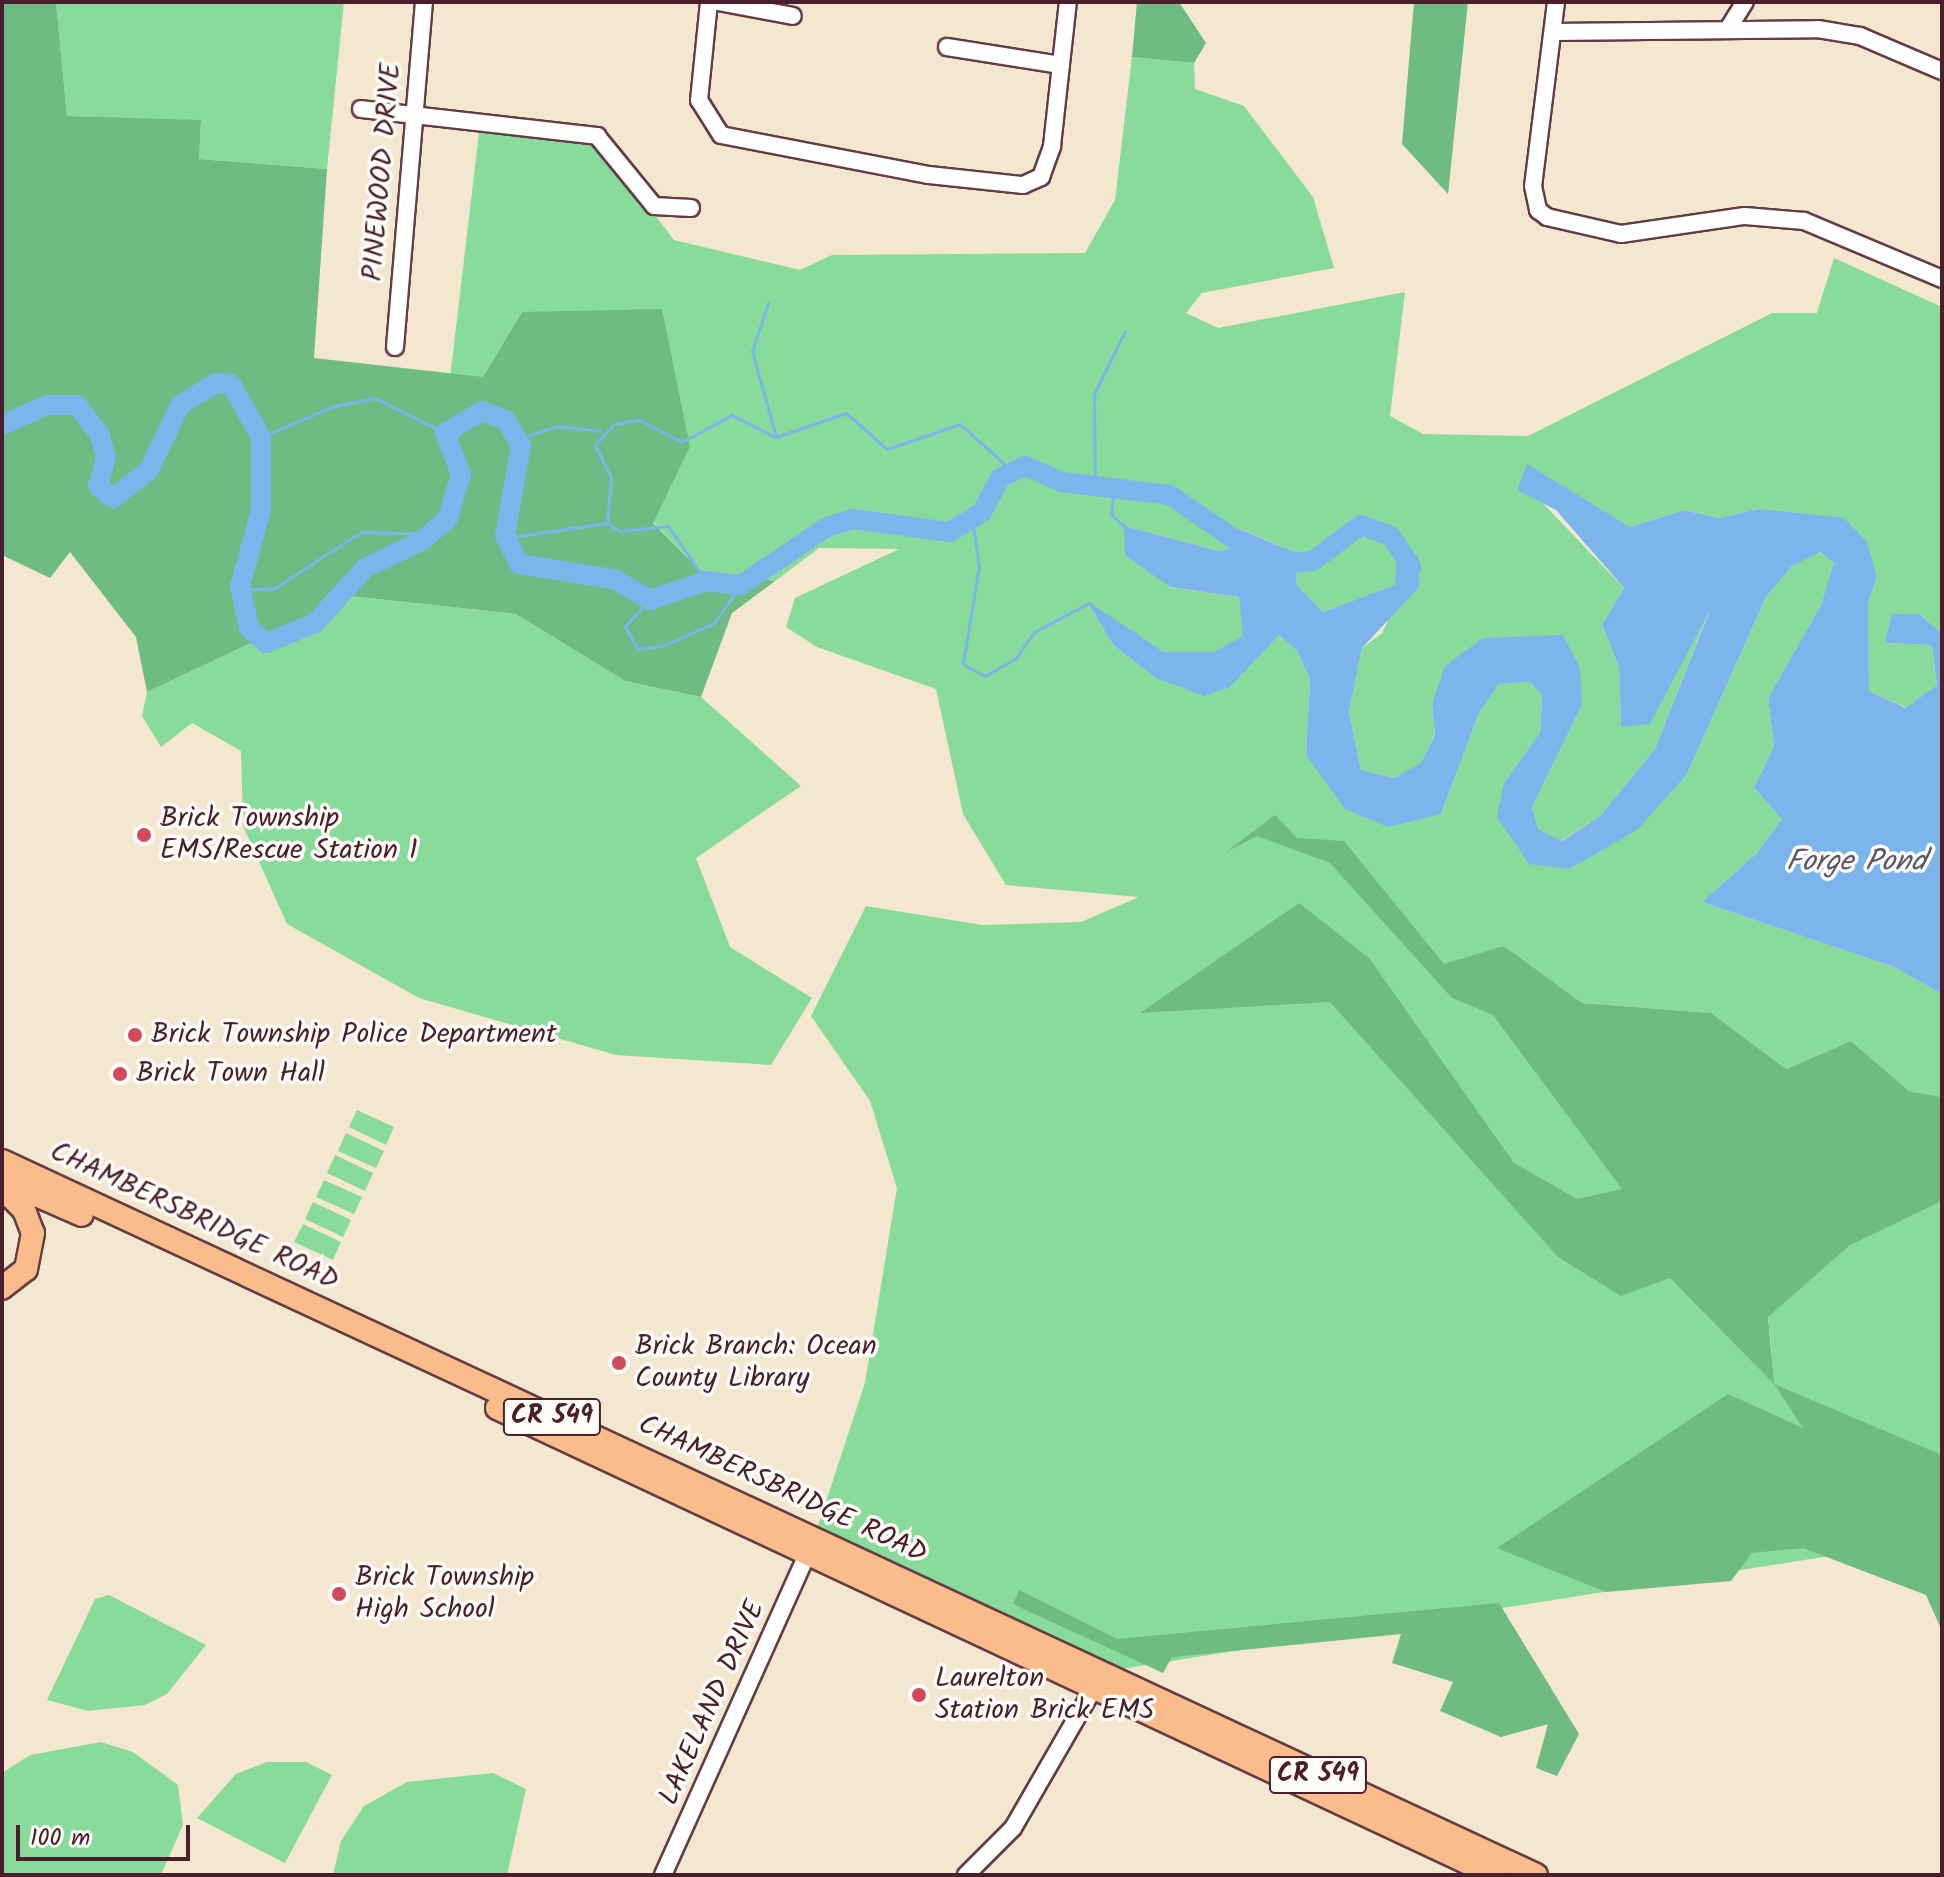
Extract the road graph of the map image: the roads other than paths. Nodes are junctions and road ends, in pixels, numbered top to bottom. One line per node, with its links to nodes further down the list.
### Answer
1 (424, 2): 15 (street, PINEWOOD DRIVE)
2 (709, 2): 12 (street)
3 (718, 2): 8 (street)
4 (1068, 2): 12 (street)
5 (1556, 2): 10 (street)
6 (1724, 2): 7 (street)
7 (1742, 7): 9 (street)
8 (793, 16)
9 (1728, 29): 10 (street); 13 (street)
10 (1553, 32): 17 (street)
11 (947, 47): 12 (street)
12 (1061, 65)
13 (1942, 71)
14 (361, 109): 15 (street)
15 (414, 113): 16 (street); 18 (street, PINEWOOD DRIVE)
16 (691, 208)
17 (1940, 273)
18 (395, 347)
19 (2, 1161): 24 (main road, CHAMBERSBRIDGE ROAD / CR 549)
20 (2, 1180): 23 (main road, CHAMBERSBRIDGE ROAD / CR 549)
21 (2, 1188): 22 (main road)
22 (2, 1288)
23 (808, 1552): 24 (main road, CHAMBERSBRIDGE ROAD / CR 549); 25 (street, LAKELAND DRIVE)
24 (1098, 1680): 26 (street); 27 (main road, CHAMBERSBRIDGE ROAD / CR 549); 28 (main road, CHAMBERSBRIDGE ROAD / CR 549)
25 (663, 1875)
26 (966, 1875)
27 (1494, 1875)
28 (1536, 1875)

